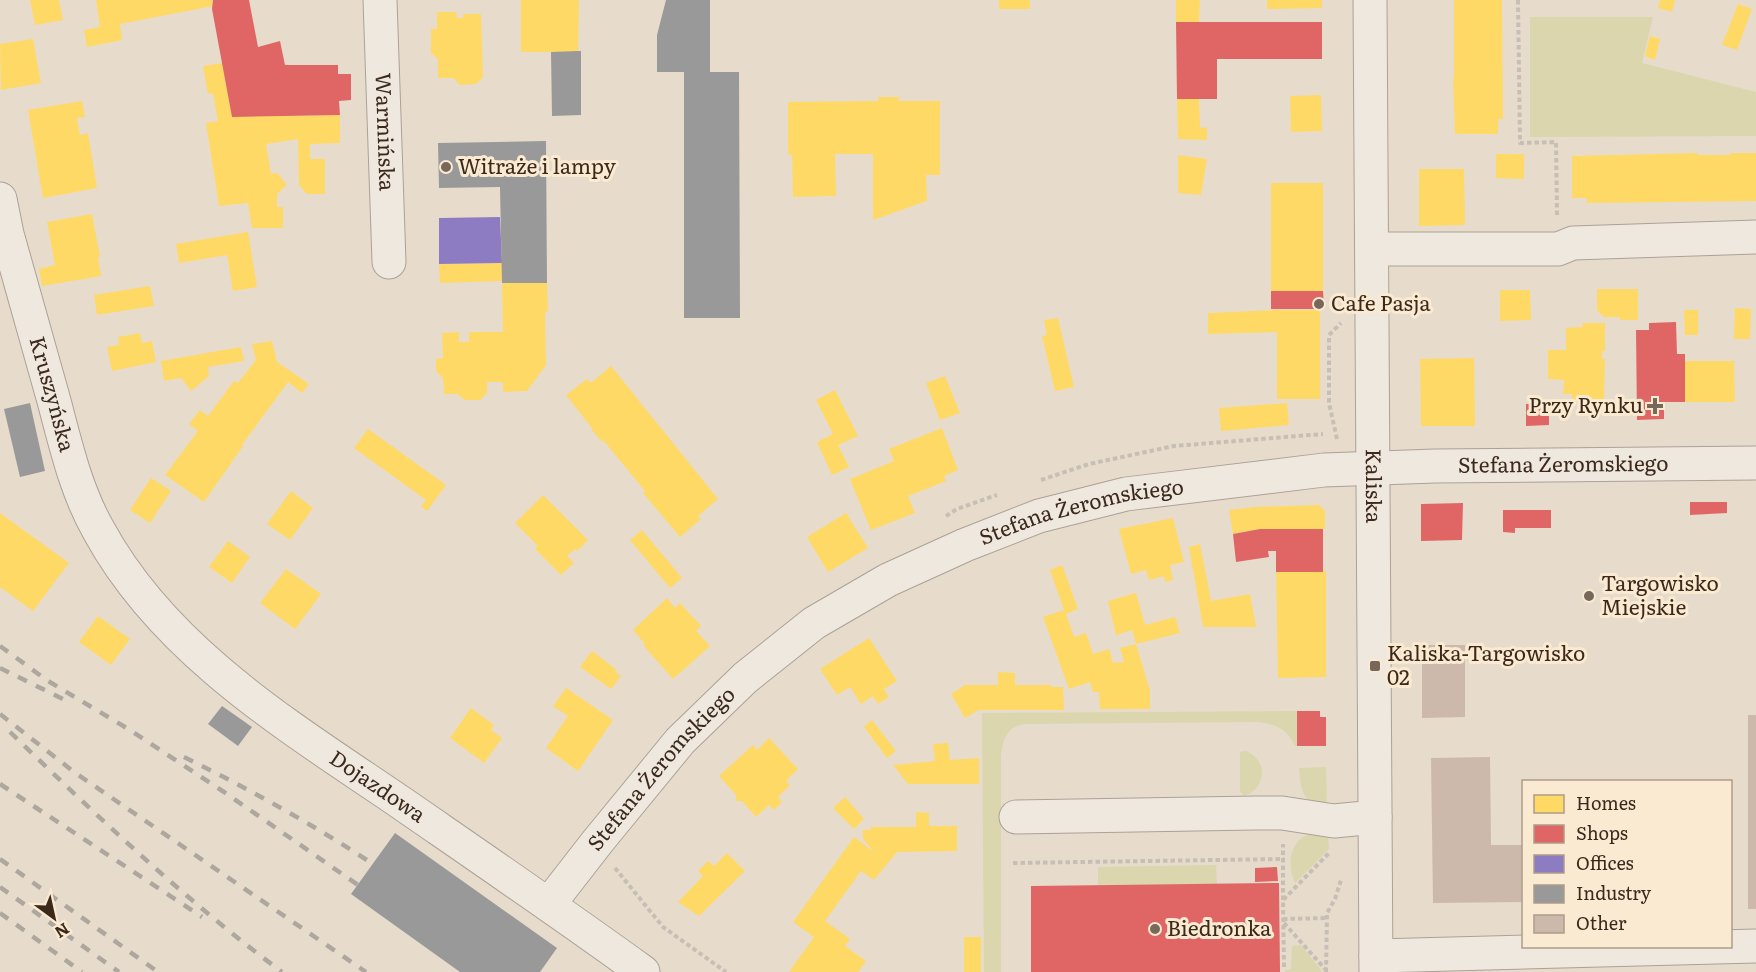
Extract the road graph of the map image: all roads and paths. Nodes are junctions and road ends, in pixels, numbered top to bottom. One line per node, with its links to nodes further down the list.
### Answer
1 (380, 0): 8 (street, Warmińska)
2 (1370, 0): 7 (street, Kaliska)
3 (1518, 0): 5 (path)
4 (0, 200): 11 (street, Kruszyńska)
5 (1557, 220)
6 (1756, 237): 7 (street)
7 (1372, 249): 10 (street, Kaliska)
8 (389, 262)
9 (1756, 463): 10 (street, Stefana Żeromskiego)
10 (1374, 467): 14 (street, Kaliska); 15 (street, Stefana Żeromskiego)
11 (130, 580): 20 (street, Dojazdowa)
12 (1282, 813): 13 (street); 14 (street); 17 (path)
13 (1016, 817)
14 (1375, 818): 26 (street, Kaliska)
15 (592, 848): 20 (street, Stefana Żeromskiego); 30 (path)
16 (1334, 848): 19 (path)
17 (1284, 860): 18 (path); 19 (path)
18 (1013, 863)
19 (1283, 900): 22 (path)
20 (549, 904): 29 (street, Dojazdowa)
21 (1327, 918): 22 (path)
22 (1283, 920): 27 (path); 28 (path)
23 (1756, 946): 24 (street)
24 (1732, 947)
25 (1714, 948): 26 (street)
26 (1376, 964)
27 (1284, 967)
28 (1326, 969)
29 (643, 972)
30 (726, 972)

